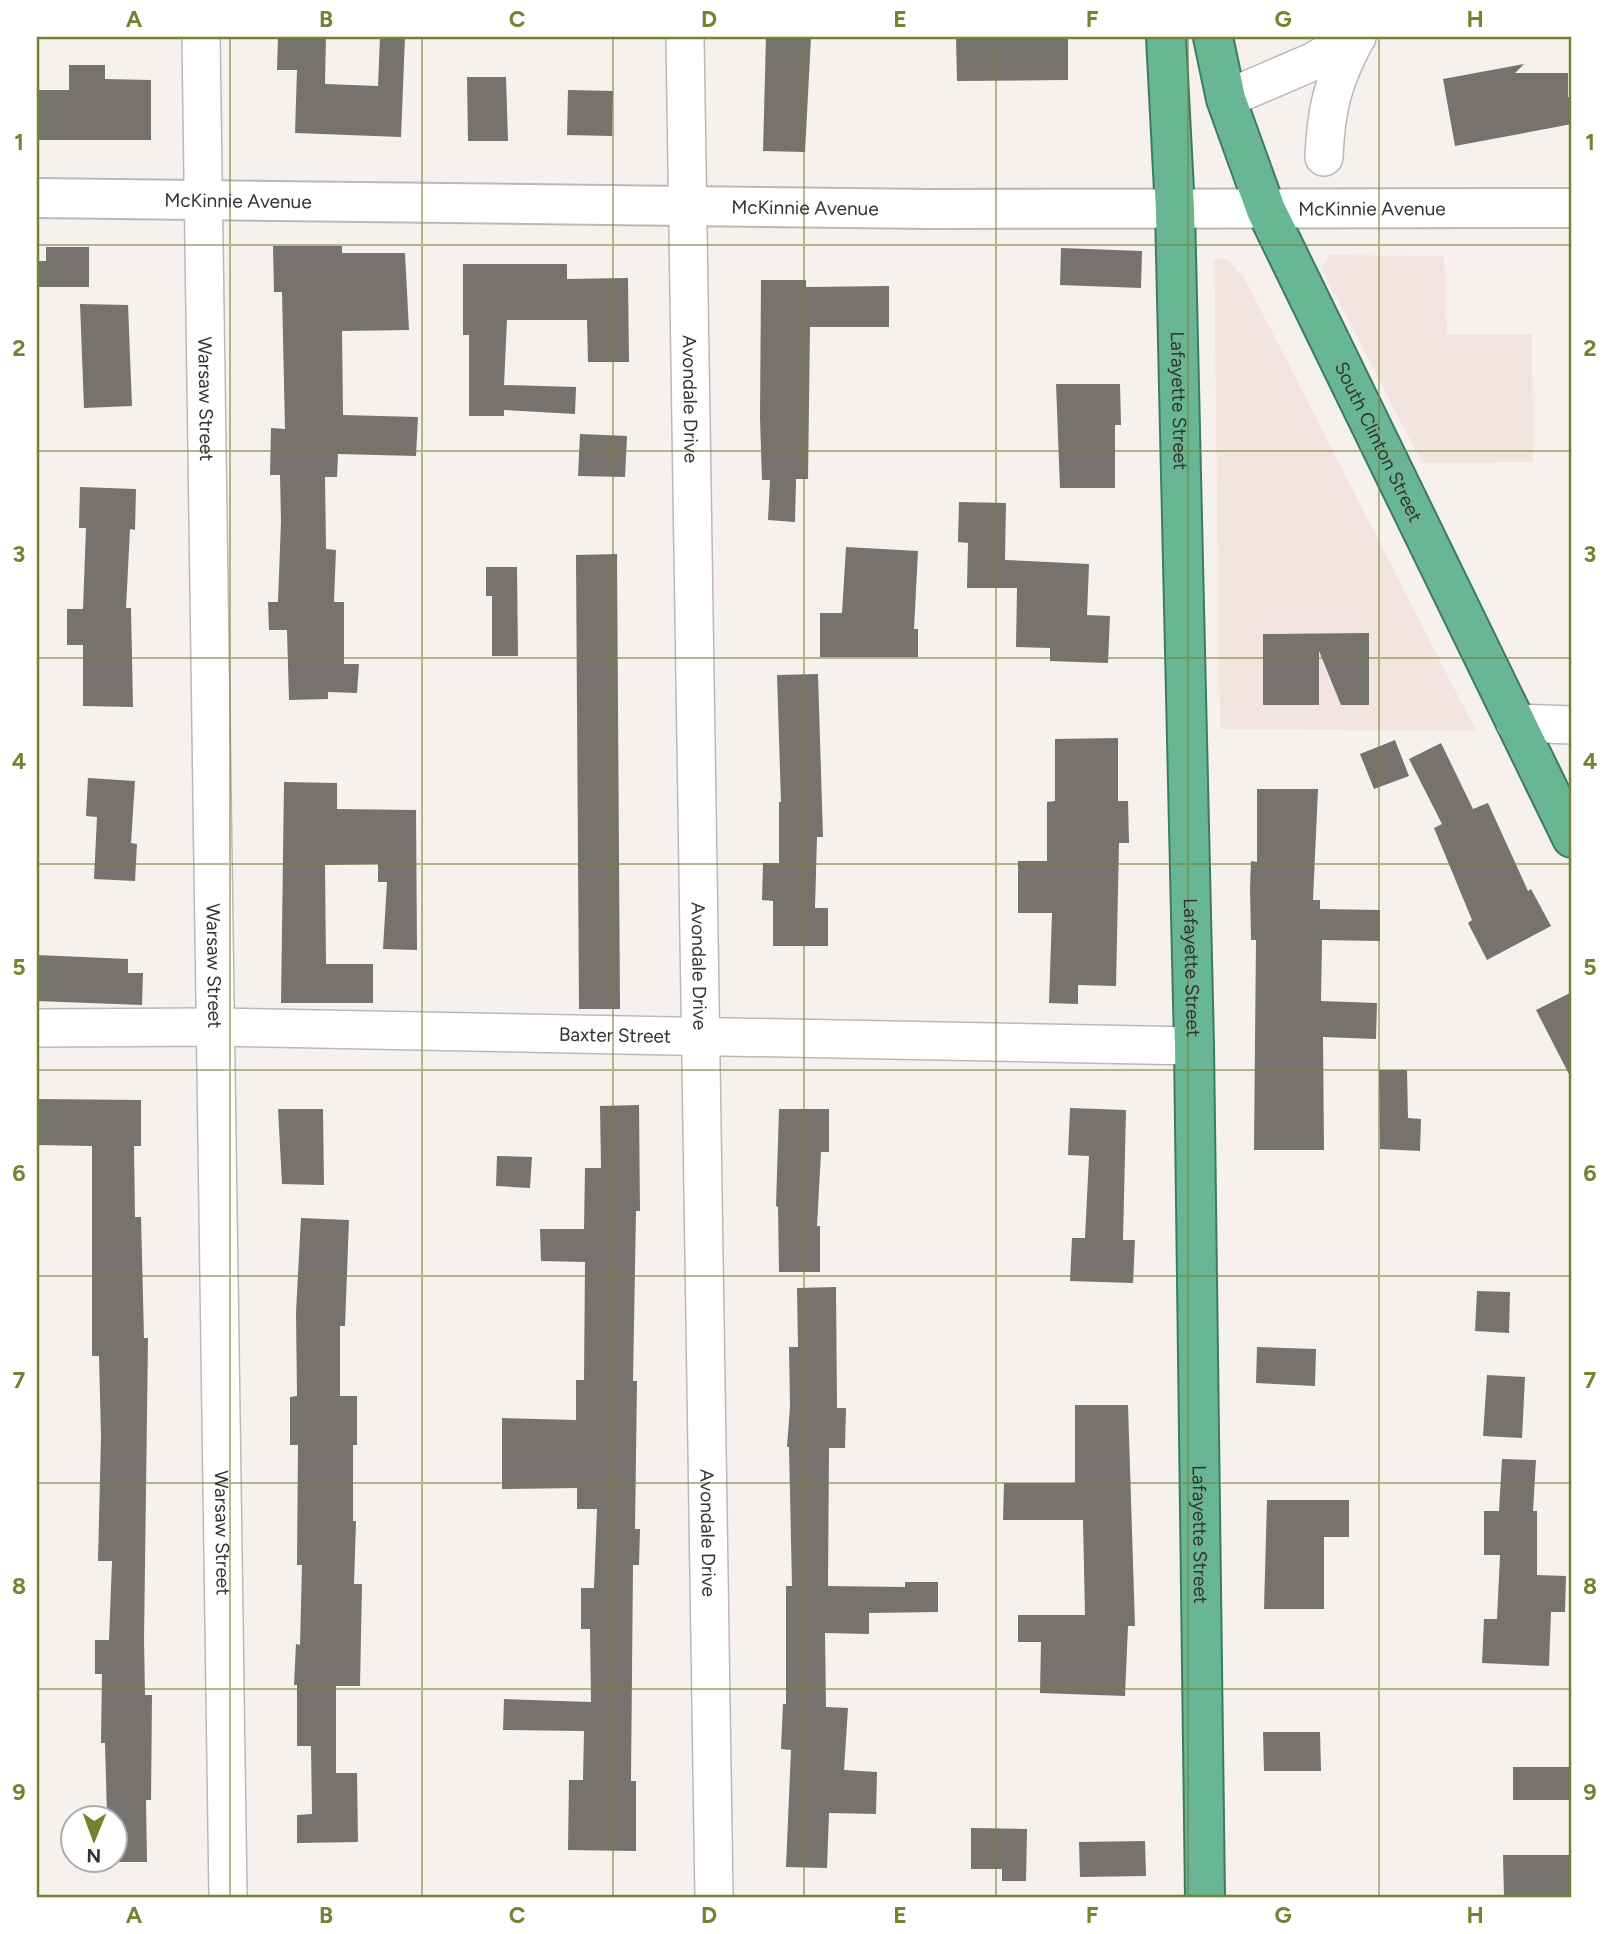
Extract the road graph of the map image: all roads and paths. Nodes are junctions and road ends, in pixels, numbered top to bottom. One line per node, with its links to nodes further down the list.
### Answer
1 (201, 37): 9 (street, Warsaw Street)
2 (685, 37): 10 (street, Avondale Drive)
3 (1166, 37): 12 (highway, Lafayette Street)
4 (1213, 37): 6 (highway, South Clinton Street)
5 (1357, 38): 6 (street); 7 (street)
6 (1226, 99): 13 (highway, South Clinton Street)
7 (1324, 157)
8 (37, 198): 9 (street, McKinnie Avenue)
9 (205, 199): 10 (street, McKinnie Avenue); 17 (street, Warsaw Street)
10 (690, 207): 12 (street, McKinnie Avenue); 19 (street, Avondale Drive)
11 (1572, 208): 13 (street, McKinnie Avenue)
12 (1175, 210): 13 (street, McKinnie Avenue); 20 (highway, Lafayette Street)
13 (1266, 210): 14 (highway, South Clinton Street)
14 (1515, 723): 15 (street); 16 (highway, South Clinton Street)
15 (1572, 725)
16 (1572, 838)
17 (215, 1027): 18 (street, Baxter Street); 19 (street, Baxter Street); 21 (street, Warsaw Street)
18 (37, 1028)
19 (700, 1037): 20 (street, Baxter Street); 22 (street, Avondale Drive)
20 (1194, 1046): 23 (highway, Lafayette Street)
21 (228, 1897)
22 (714, 1897)
23 (1205, 1897)

